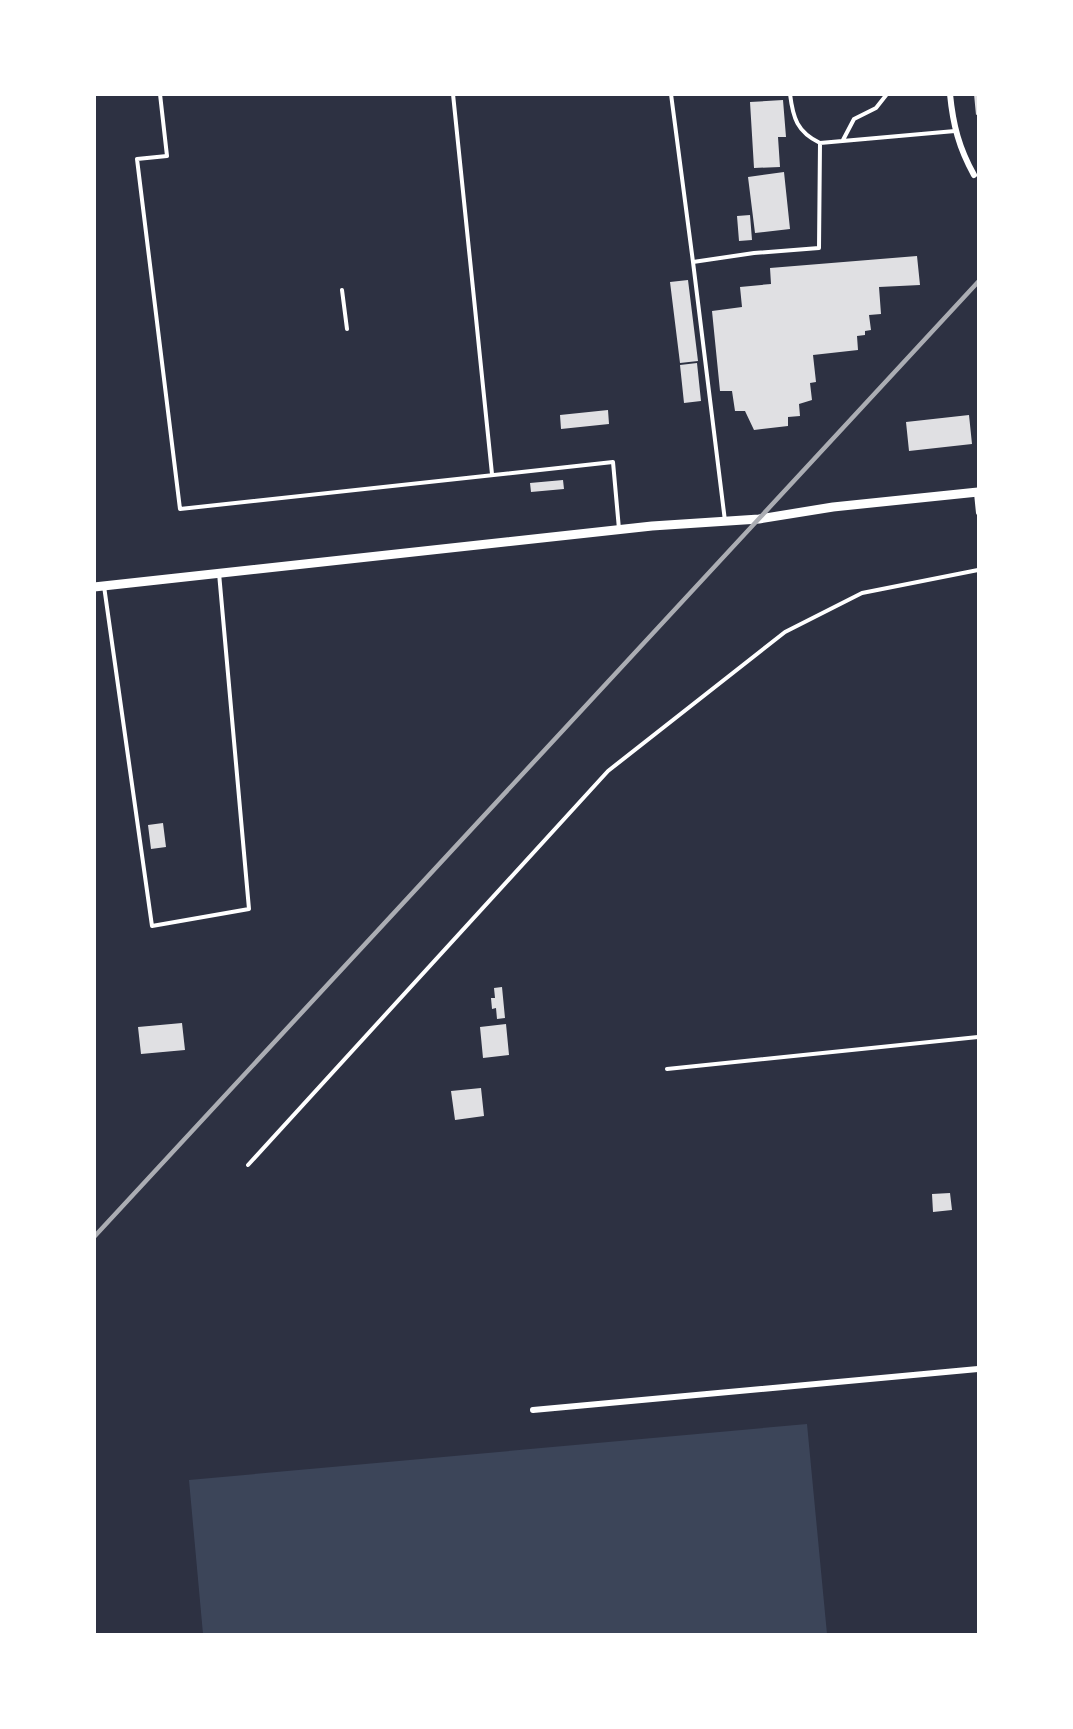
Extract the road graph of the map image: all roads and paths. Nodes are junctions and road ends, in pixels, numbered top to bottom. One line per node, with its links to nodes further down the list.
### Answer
1 (160, 94): 14 (lane)
2 (453, 94): 14 (lane)
3 (671, 94): 11 (lane)
4 (790, 94): 9 (lane)
5 (886, 94): 8 (lane)
6 (950, 94): 7 (street)
7 (955, 131): 8 (lane); 10 (street)
8 (843, 141): 9 (lane)
9 (820, 143): 11 (lane)
10 (974, 175)
11 (693, 262): 17 (lane)
12 (342, 290): 13 (lane)
13 (347, 329)
14 (492, 474): 18 (lane)
15 (977, 492): 16 (lane); 17 (street)
16 (978, 513)
17 (724, 521): 18 (street)
18 (619, 530): 20 (street)
19 (978, 570): 24 (lane)
20 (219, 573): 21 (street); 21 (lane)
21 (99, 586)
22 (978, 1037): 23 (lane)
23 (667, 1069)
24 (248, 1165)
25 (978, 1368): 26 (street)
26 (533, 1410)

